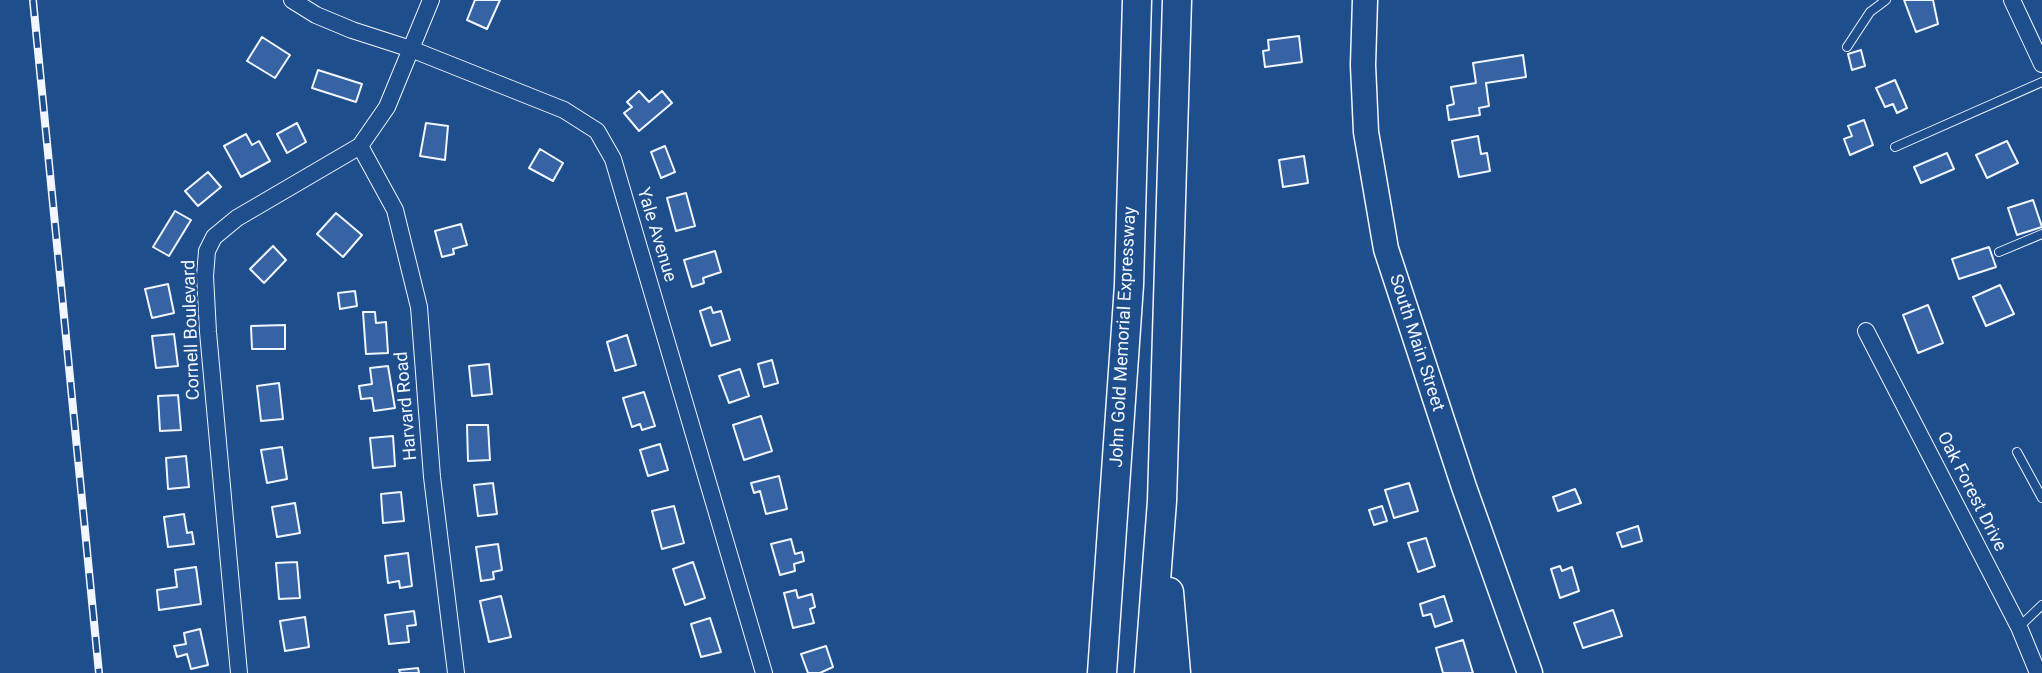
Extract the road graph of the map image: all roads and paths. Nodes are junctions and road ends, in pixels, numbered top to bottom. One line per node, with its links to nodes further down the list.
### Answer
1 (292, 0): 9 (street, Yale Avenue)
2 (431, 0): 9 (street, Cornell Boulevard)
3 (1136, 0): 20 (highway, John Gold Memorial Expressway)
4 (1177, 0): 19 (highway)
5 (1365, 0): 30 (main road, South Main Street)
6 (1886, 0): 8 (lane)
7 (2012, 0): 10 (street)
8 (1847, 47)
9 (411, 49): 12 (street, Cornell Boulevard); 25 (street, Yale Avenue)
10 (2042, 64)
11 (2042, 82): 13 (lane)
12 (360, 146): 23 (street, Cornell Boulevard); 24 (street, Harvard Road)
13 (1895, 147)
14 (2042, 234): 15 (lane)
15 (1999, 252)
16 (1866, 331): 22 (street, Oak Forest Drive)
17 (2017, 452): 18 (lane)
18 (2042, 498)
19 (1162, 501): 28 (highway); 29 (highway)
20 (1110, 575): 26 (highway); 27 (highway, John Gold Memorial Expressway)
21 (2042, 605): 22 (lane)
22 (2018, 627): 31 (street, Oak Forest Drive)
23 (239, 673)
24 (456, 673)
25 (764, 673)
26 (1086, 673)
27 (1102, 673)
28 (1149, 673)
29 (1176, 673)
30 (1530, 673)
31 (2038, 673)

